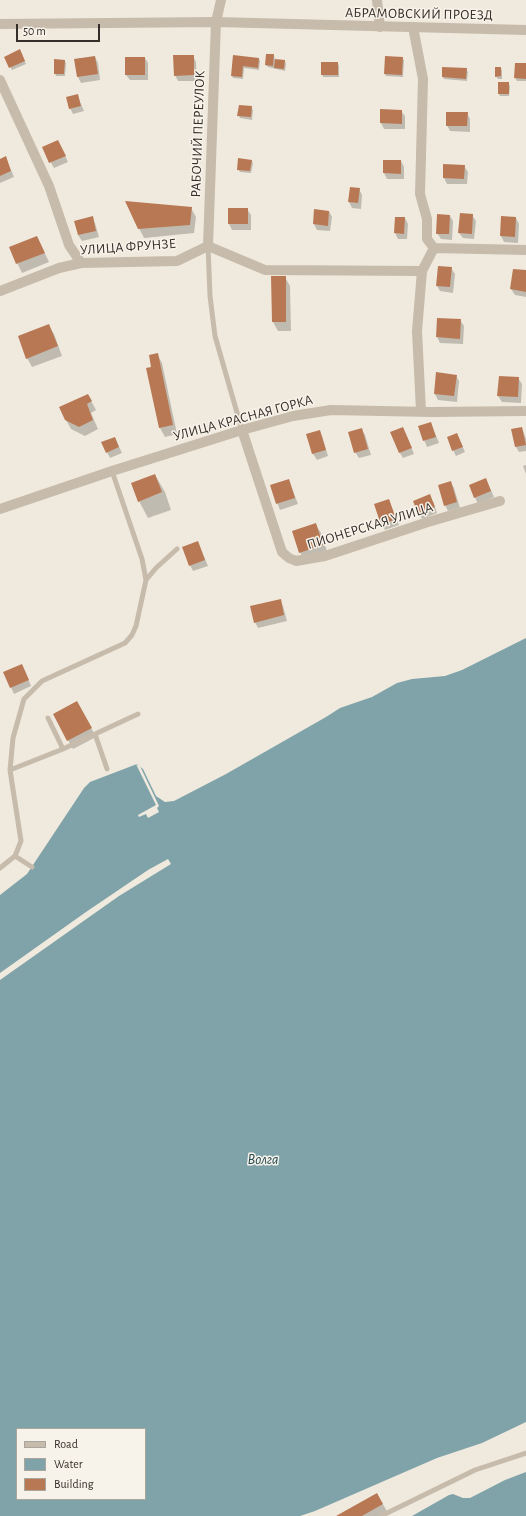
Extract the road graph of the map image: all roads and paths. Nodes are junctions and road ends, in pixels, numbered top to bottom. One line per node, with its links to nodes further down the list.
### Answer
1 (221, 0): 3 (street, РАБОЧИЙ ПЕРЕУЛОК)
2 (378, 0): 5 (street)
3 (216, 22): 4 (street, АБРАМОВСКИЙ ПРОЕЗД); 5 (street, АБРАМОВСКИЙ ПРОЕЗД); 9 (street, РАБОЧИЙ ПЕРЕУЛОК)
4 (0, 24)
5 (380, 27): 6 (street, АБРАМОВСКИЙ ПРОЕЗД)
6 (412, 27): 7 (street, АБРАМОВСКИЙ ПРОЕЗД); 10 (street)
7 (526, 30)
8 (0, 80): 12 (street)
9 (208, 246): 12 (street, УЛИЦА ФРУНЗЕ); 13 (street); 17 (lane)
10 (434, 248): 11 (street); 13 (street)
11 (526, 250)
12 (81, 263): 14 (street, УЛИЦА ФРУНЗЕ)
13 (422, 271): 15 (street)
14 (0, 291)
15 (421, 411): 16 (street, УЛИЦА КРАСНАЯ ГОРКА); 17 (street, УЛИЦА КРАСНАЯ ГОРКА)
16 (526, 411)
17 (242, 430): 18 (street, УЛИЦА КРАСНАЯ ГОРКА); 19 (street, ПИОНЕРСКАЯ УЛИЦА)
18 (112, 471): 20 (street, УЛИЦА КРАСНАЯ ГОРКА); 22 (lane)
19 (500, 502)
20 (0, 508)
21 (177, 549): 22 (lane)
22 (146, 580): 28 (lane)
23 (138, 714): 25 (lane)
24 (48, 718): 26 (lane)
25 (94, 734): 26 (lane); 27 (lane)
26 (63, 748): 28 (lane)
27 (107, 769)
28 (10, 770): 29 (lane)
29 (15, 856): 30 (lane); 31 (lane)
30 (32, 867)
31 (0, 868)
32 (526, 1453): 33 (lane)
33 (381, 1516)

